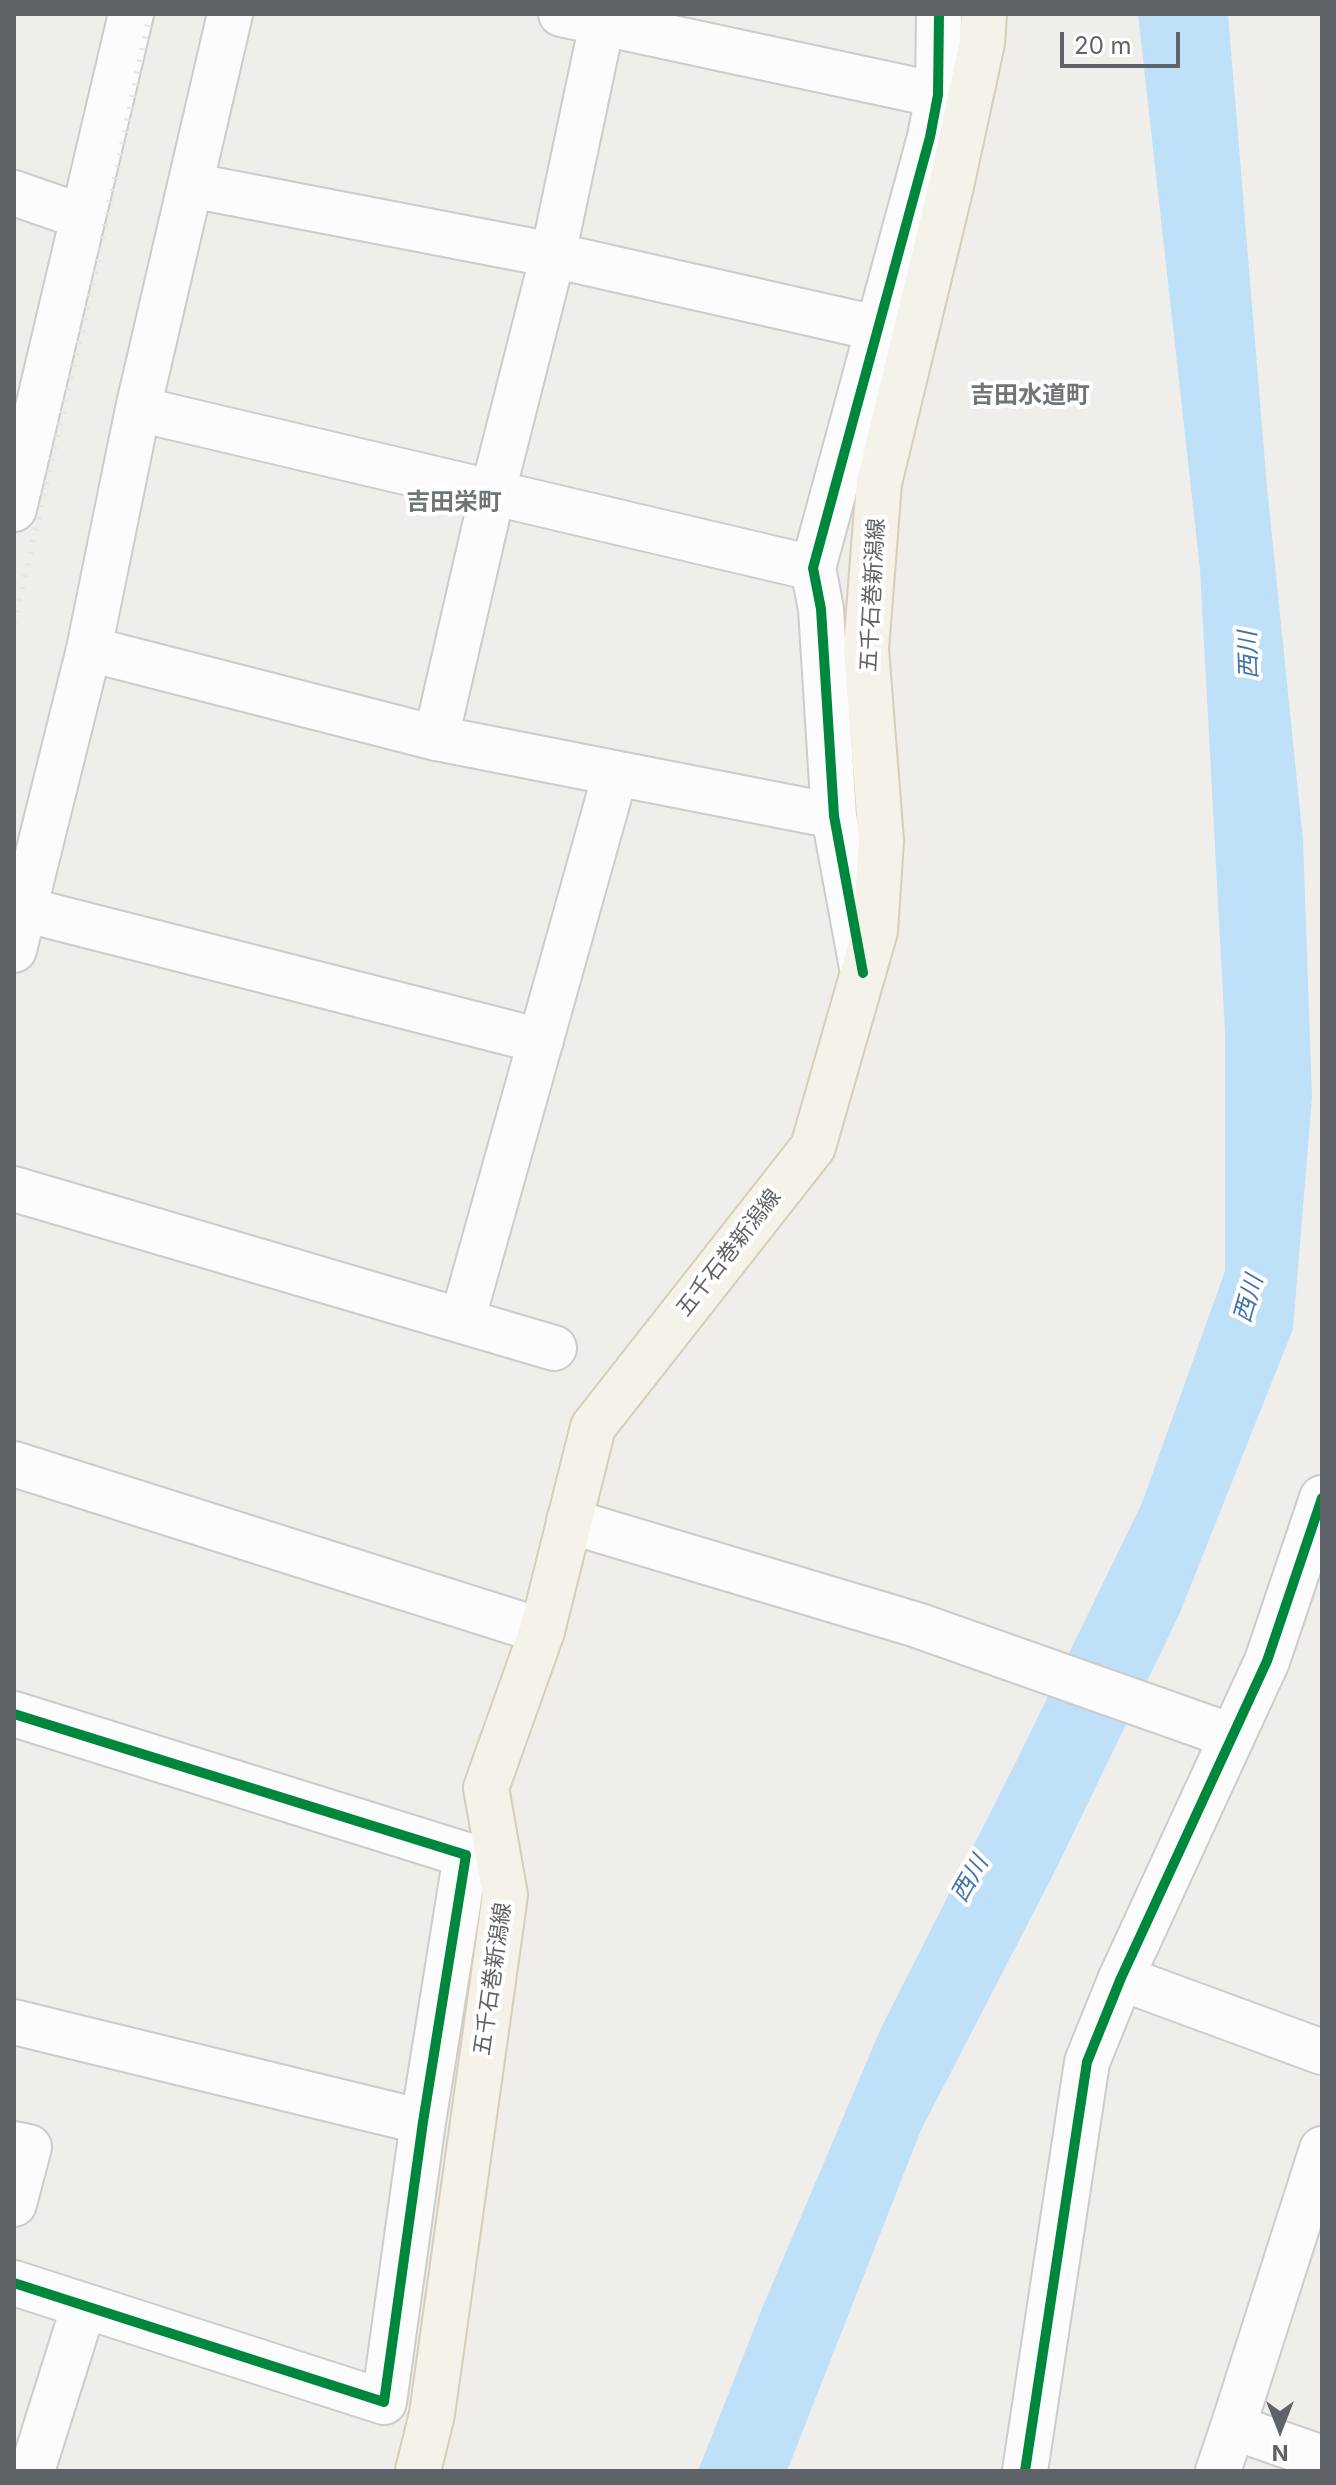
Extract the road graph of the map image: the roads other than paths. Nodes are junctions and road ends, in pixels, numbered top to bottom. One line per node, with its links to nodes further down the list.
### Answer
1 (131, 14): 9 (street)
2 (230, 14): 7 (street)
3 (939, 14): 6 (street)
4 (984, 14): 22 (main road, 五千石巻新潟線)
5 (589, 17): 6 (street); 10 (street)
6 (938, 95): 11 (street)
7 (190, 185): 10 (street); 12 (street)
8 (14, 193): 9 (street)
9 (83, 217): 13 (street)
10 (553, 255): 11 (street); 14 (street)
11 (880, 329): 16 (street)
12 (138, 409): 14 (street); 17 (street)
13 (22, 443): 15 (street)
14 (493, 491): 16 (street); 18 (street)
15 (14, 509)
16 (813, 568): 20 (street)
17 (89, 649): 18 (street); 21 (street)
18 (436, 738): 19 (street)
19 (615, 775): 20 (street); 23 (street)
20 (834, 816): 22 (street)
21 (19, 929): 23 (street)
22 (863, 973): 29 (main road, 五千石巻新潟線)
23 (541, 1041): 25 (street)
24 (14, 1189): 25 (street)
25 (462, 1321): 26 (street)
26 (554, 1348)
27 (14, 1464): 30 (street)
28 (1322, 1498): 32 (street)
29 (569, 1521): 30 (main road, 五千石巻新潟線); 32 (street)
30 (542, 1631): 45 (main road, 五千石巻新潟線)
31 (14, 1714): 36 (street)
32 (1212, 1729): 33 (street)
33 (1121, 1978): 35 (street); 46 (street)
34 (14, 2022): 36 (street)
35 (1322, 2052)
36 (423, 2122): 41 (street)
37 (14, 2144): 39 (street)
38 (1322, 2149): 43 (street)
39 (14, 2204)
40 (14, 2283): 41 (street)
41 (84, 2306): 44 (street)
42 (1322, 2458): 43 (street)
43 (1225, 2459)
44 (32, 2471)
45 (418, 2471)
46 (1025, 2471)

